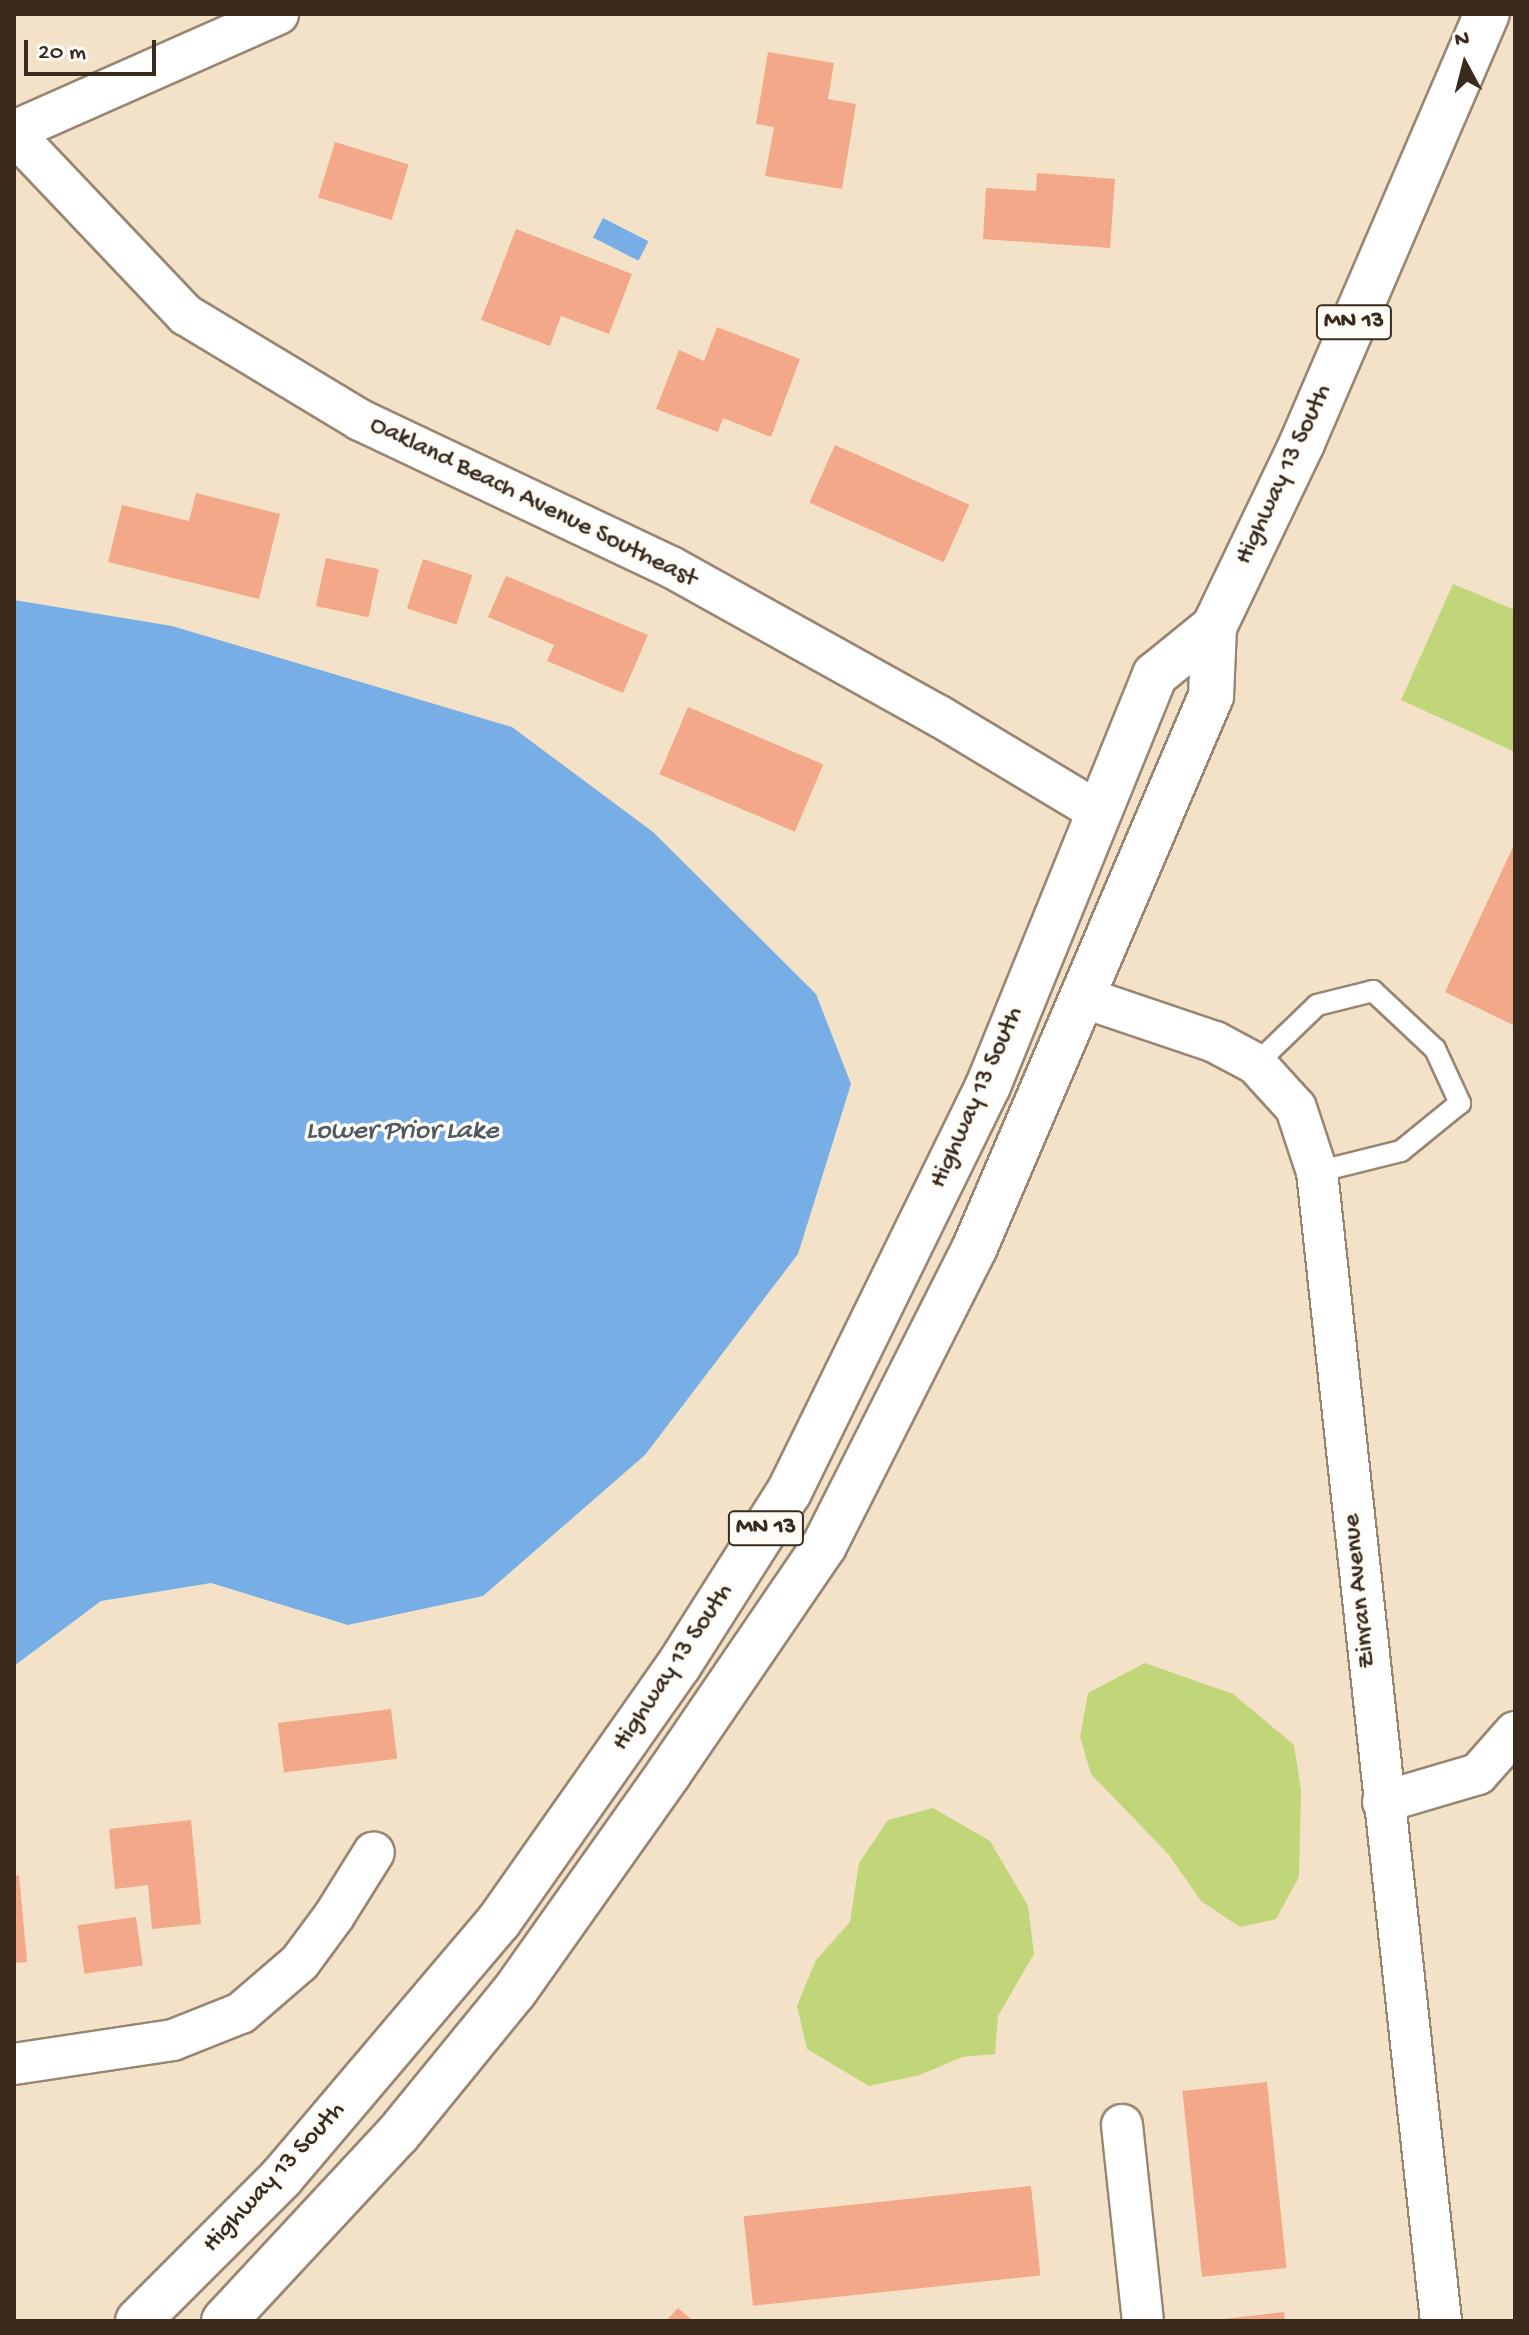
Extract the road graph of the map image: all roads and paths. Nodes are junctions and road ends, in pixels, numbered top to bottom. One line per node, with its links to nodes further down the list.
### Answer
1 (278, 14): 3 (street)
2 (1487, 14): 4 (main road, Highway 13 South / MN 13)
3 (14, 132): 5 (street, Oakland Beach Avenue Southeast)
4 (1214, 627): 5 (main road, Highway 13 South / MN 13); 6 (main road, Highway 13 South / MN 13)
5 (1099, 812): 14 (main road, Highway 13 South / MN 13)
6 (1082, 997): 7 (street, Zinran Avenue); 15 (main road, Highway 13 South / MN 13)
7 (1256, 1064): 8 (street, Zinran Avenue); 8 (lane)
8 (1317, 1172): 10 (street, Zinran Avenue)
9 (1515, 1732): 10 (street)
10 (1383, 1802): 17 (street, Zinran Avenue)
11 (374, 1852): 12 (street)
12 (14, 2064)
13 (1122, 2125): 16 (street)
14 (138, 2321)
15 (224, 2321)
16 (1143, 2321)
17 (1441, 2321)

